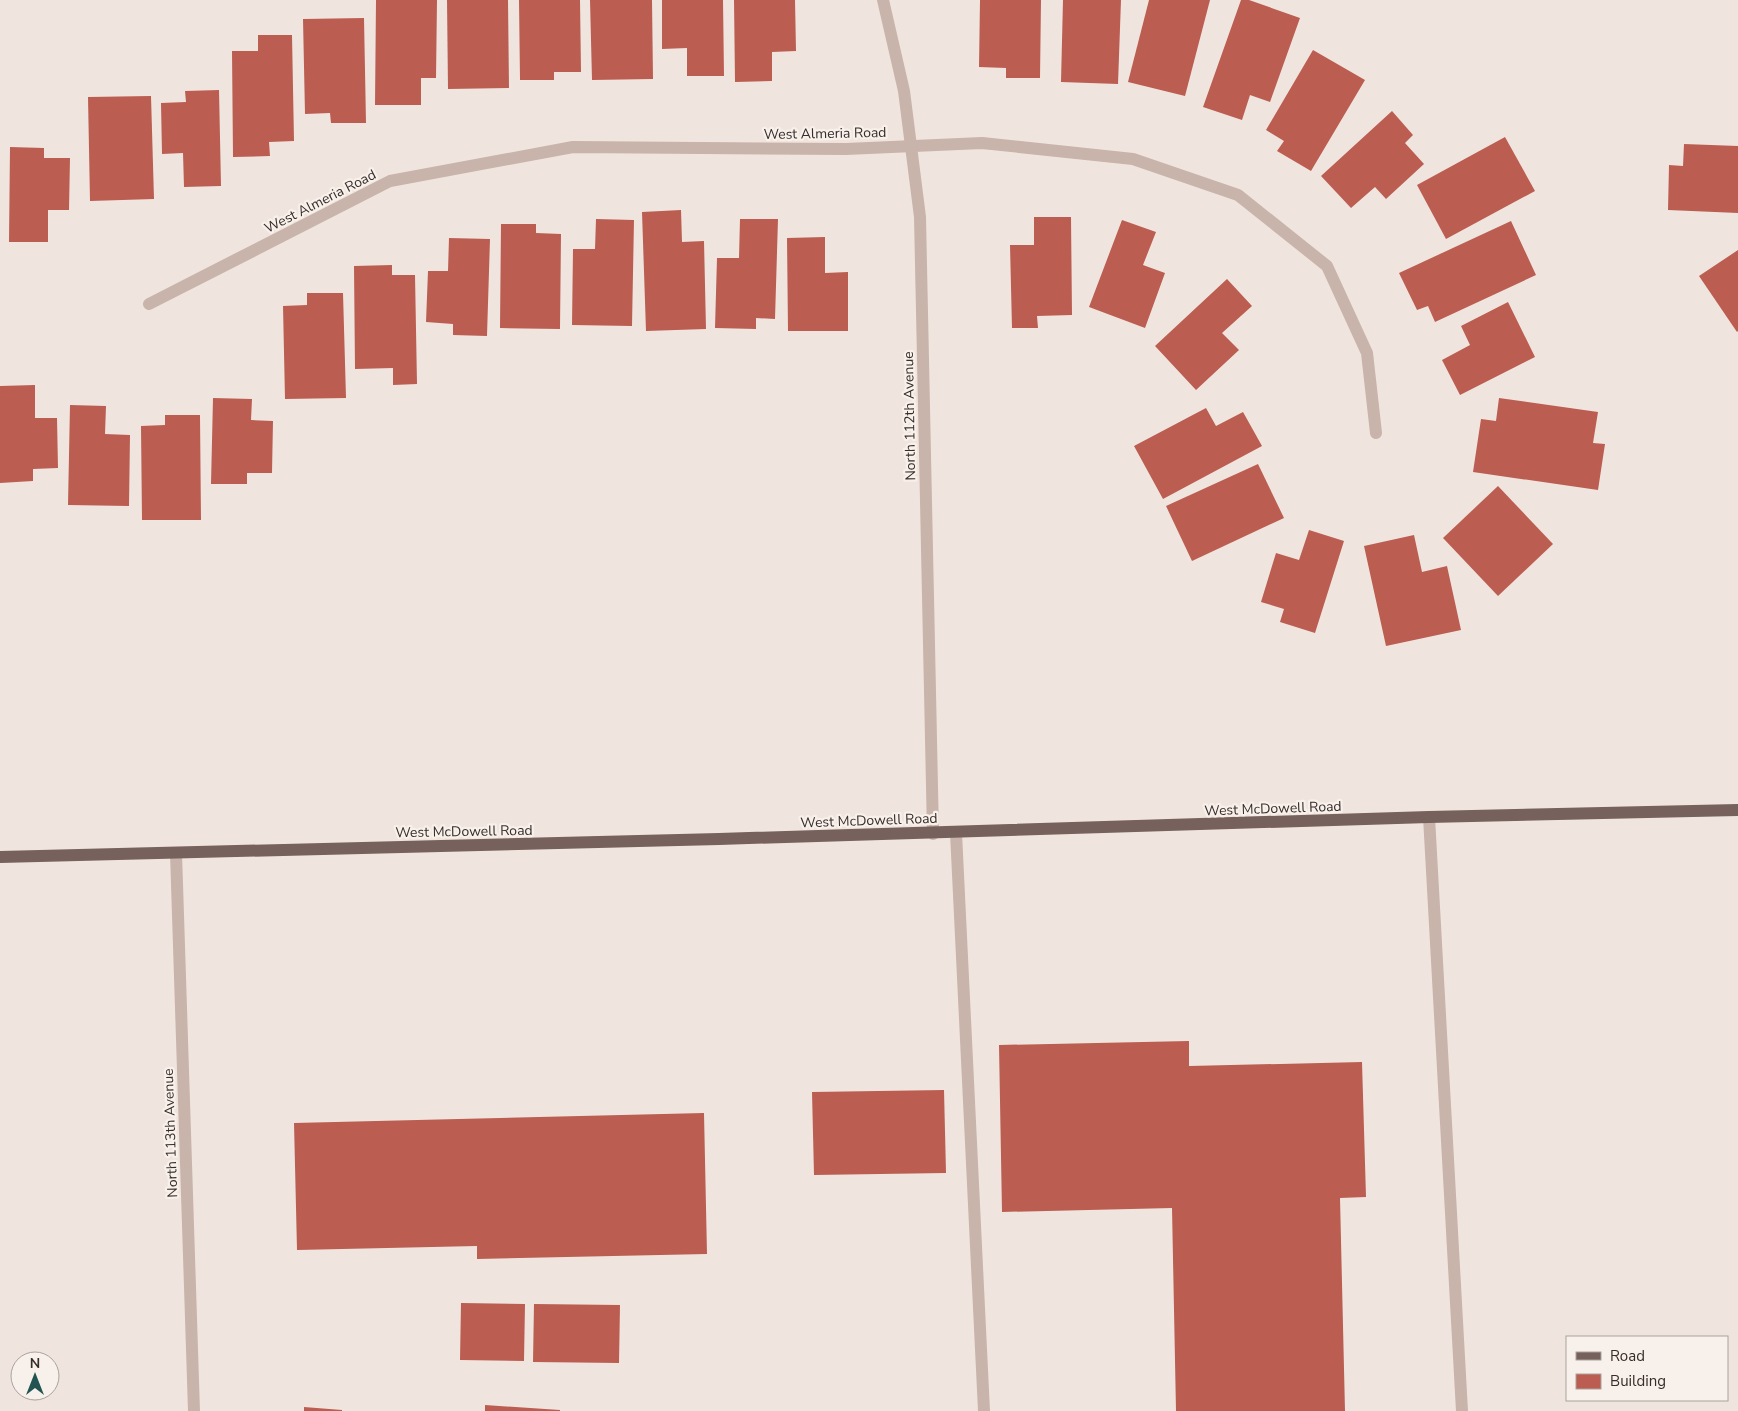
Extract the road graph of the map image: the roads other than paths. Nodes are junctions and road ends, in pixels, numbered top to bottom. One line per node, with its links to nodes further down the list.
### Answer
1 (883, 0): 2 (street, North 112th Avenue)
2 (912, 146): 3 (street, West Almeria Road); 4 (street, West Almeria Road); 8 (street, North 112th Avenue)
3 (149, 304)
4 (1376, 433)
5 (1738, 810): 6 (main road, West McDowell Road)
6 (1429, 817): 7 (main road, West McDowell Road); 13 (street)
7 (956, 833): 8 (main road, West McDowell Road); 12 (street)
8 (933, 834): 9 (main road, West McDowell Road)
9 (176, 853): 10 (main road, West McDowell Road); 11 (street, North 113th Avenue)
10 (0, 857)
11 (194, 1411)
12 (984, 1411)
13 (1462, 1411)

